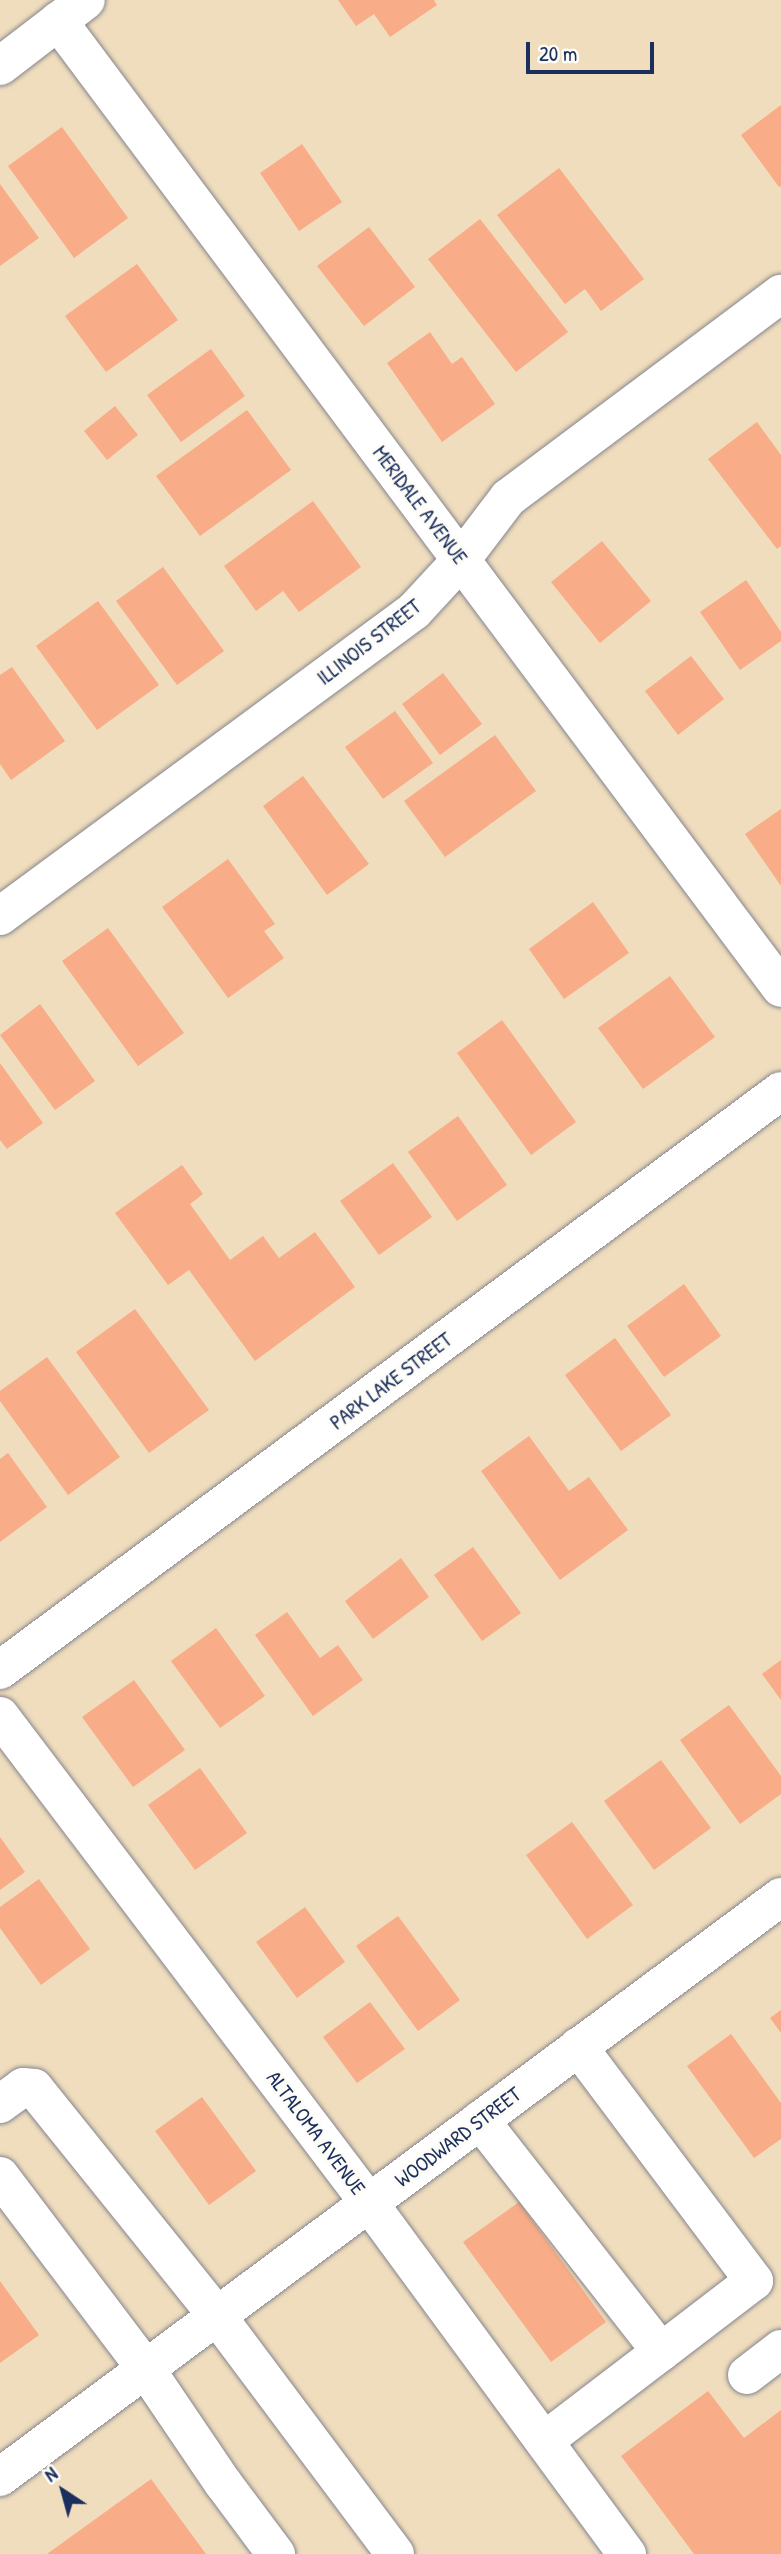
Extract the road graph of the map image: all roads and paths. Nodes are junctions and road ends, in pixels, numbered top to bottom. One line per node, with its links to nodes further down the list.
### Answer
1 (72, 11): 2 (street); 4 (street, MERIDALE AVENUE)
2 (0, 66)
3 (781, 294): 4 (street, ILLINOIS STREET)
4 (461, 560): 5 (street, ILLINOIS STREET); 6 (street, MERIDALE AVENUE)
5 (0, 916)
6 (781, 988)
7 (781, 1091): 8 (street, PARK LAKE STREET)
8 (0, 1670)
9 (0, 1716): 15 (street, ALTALOMA AVENUE)
10 (781, 1896): 11 (street, WOODWARD STREET)
11 (578, 2047): 13 (street, WOODWARD STREET); 18 (street)
12 (0, 2104): 16 (street)
13 (480, 2120): 15 (street, WOODWARD STREET); 18 (street)
14 (0, 2176): 19 (street)
15 (369, 2203): 16 (street, WOODWARD STREET); 21 (street, ALTALOMA AVENUE)
16 (217, 2316): 19 (street, WOODWARD STREET); 24 (street)
17 (781, 2349): 20 (street)
18 (661, 2352): 21 (street)
19 (145, 2368): 22 (street, WOODWARD STREET); 23 (street)
20 (747, 2375)
21 (544, 2441): 25 (street, ALTALOMA AVENUE)
22 (0, 2477)
23 (275, 2554)
24 (395, 2554)
25 (627, 2554)

